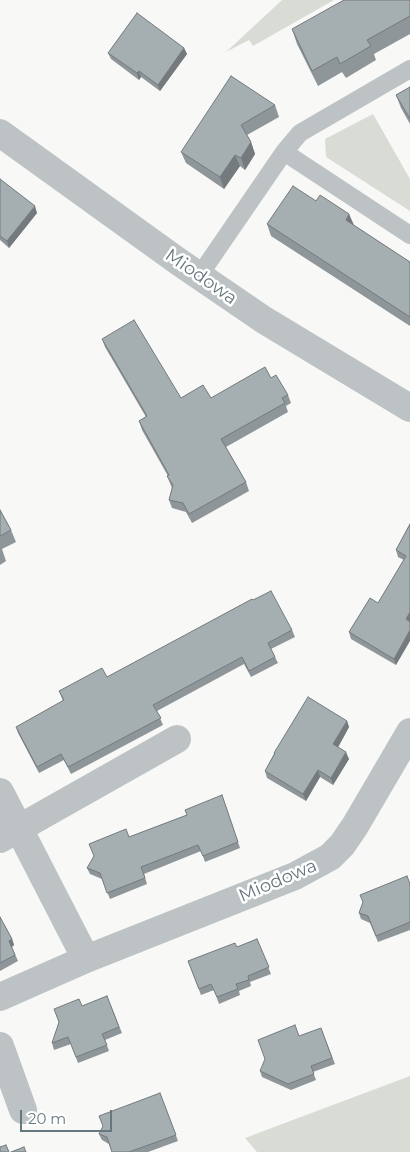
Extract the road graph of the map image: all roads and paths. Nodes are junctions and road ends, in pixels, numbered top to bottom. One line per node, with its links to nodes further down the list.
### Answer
1 (410, 69): 3 (lane)
2 (0, 134): 5 (street, Miodowa)
3 (284, 152): 4 (lane); 5 (lane)
4 (410, 235)
5 (199, 276): 6 (street, Miodowa)
6 (410, 408)
7 (410, 732): 11 (street, Miodowa)
8 (177, 739): 10 (street)
9 (0, 792): 10 (street)
10 (10, 834): 11 (street)
11 (86, 959): 12 (street, Miodowa)
12 (0, 997)
13 (0, 1046): 14 (street)
14 (23, 1110)

